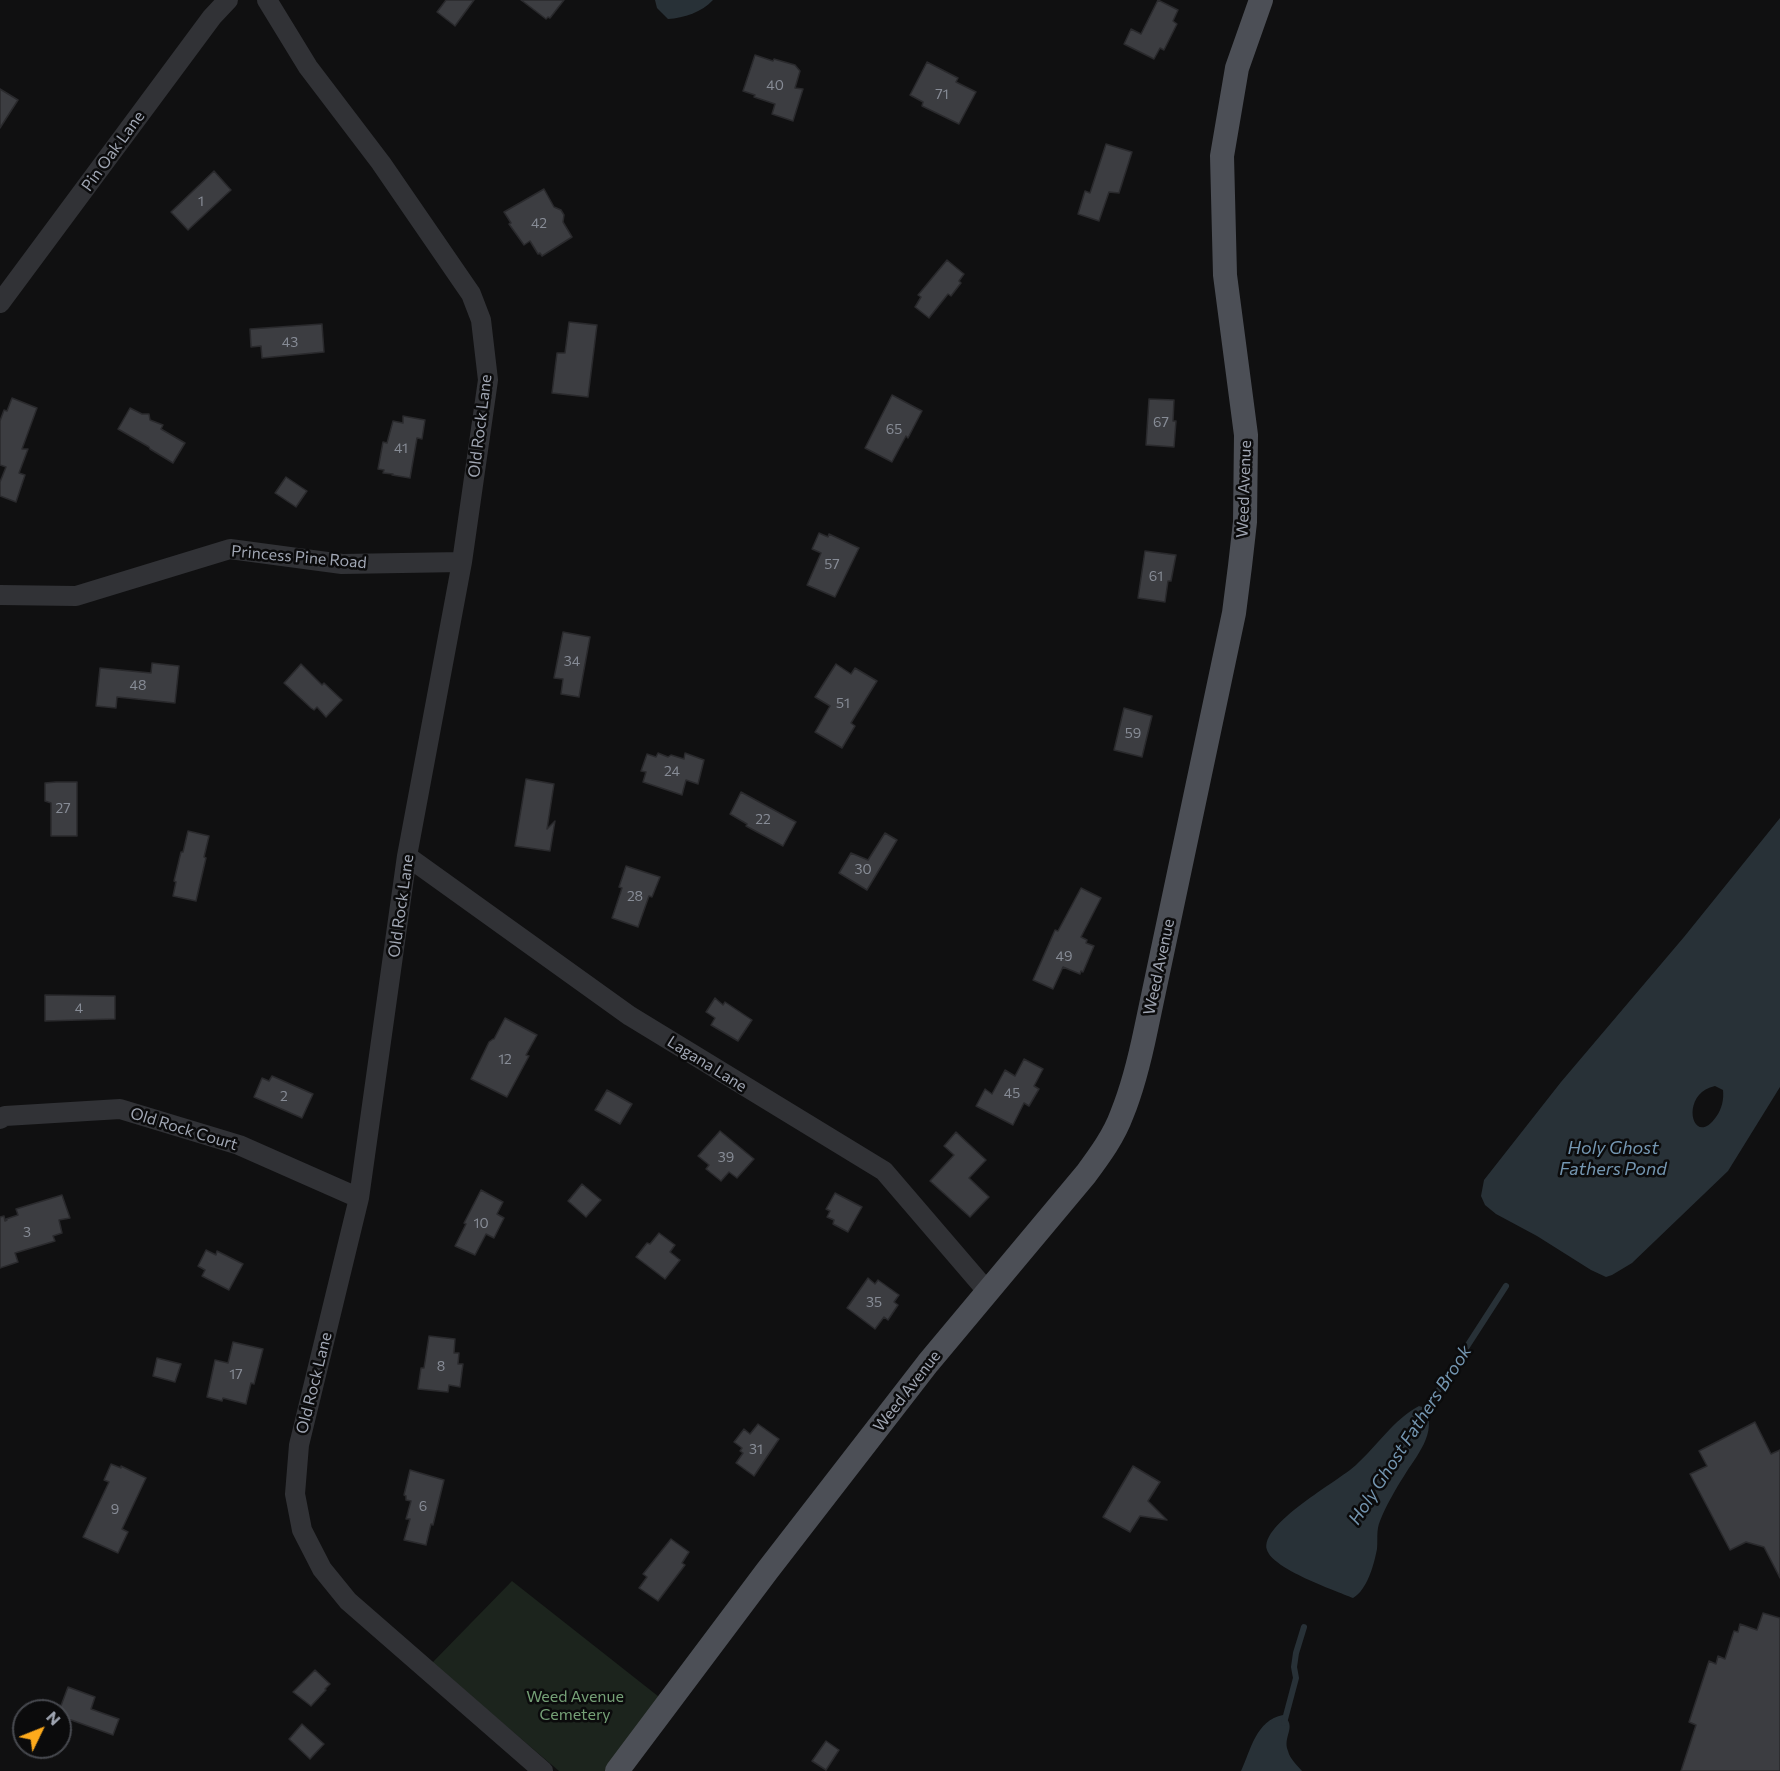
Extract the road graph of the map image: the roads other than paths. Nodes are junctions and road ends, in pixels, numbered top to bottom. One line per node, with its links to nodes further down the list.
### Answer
1 (228, 0): 4 (street, Pin Oak Lane)
2 (267, 0): 5 (street, Old Rock Lane)
3 (1261, 0): 10 (main road, Weed Avenue)
4 (0, 303)
5 (462, 562): 6 (street, Princess Pine Road); 7 (street, Old Rock Lane)
6 (0, 595)
7 (408, 856): 9 (street, Old Rock Lane); 10 (street, Lagana Lane)
8 (0, 1119): 9 (street, Old Rock Court)
9 (359, 1198): 11 (street, Old Rock Lane)
10 (987, 1290): 12 (main road, Weed Avenue)
11 (543, 1771)
12 (617, 1771)

